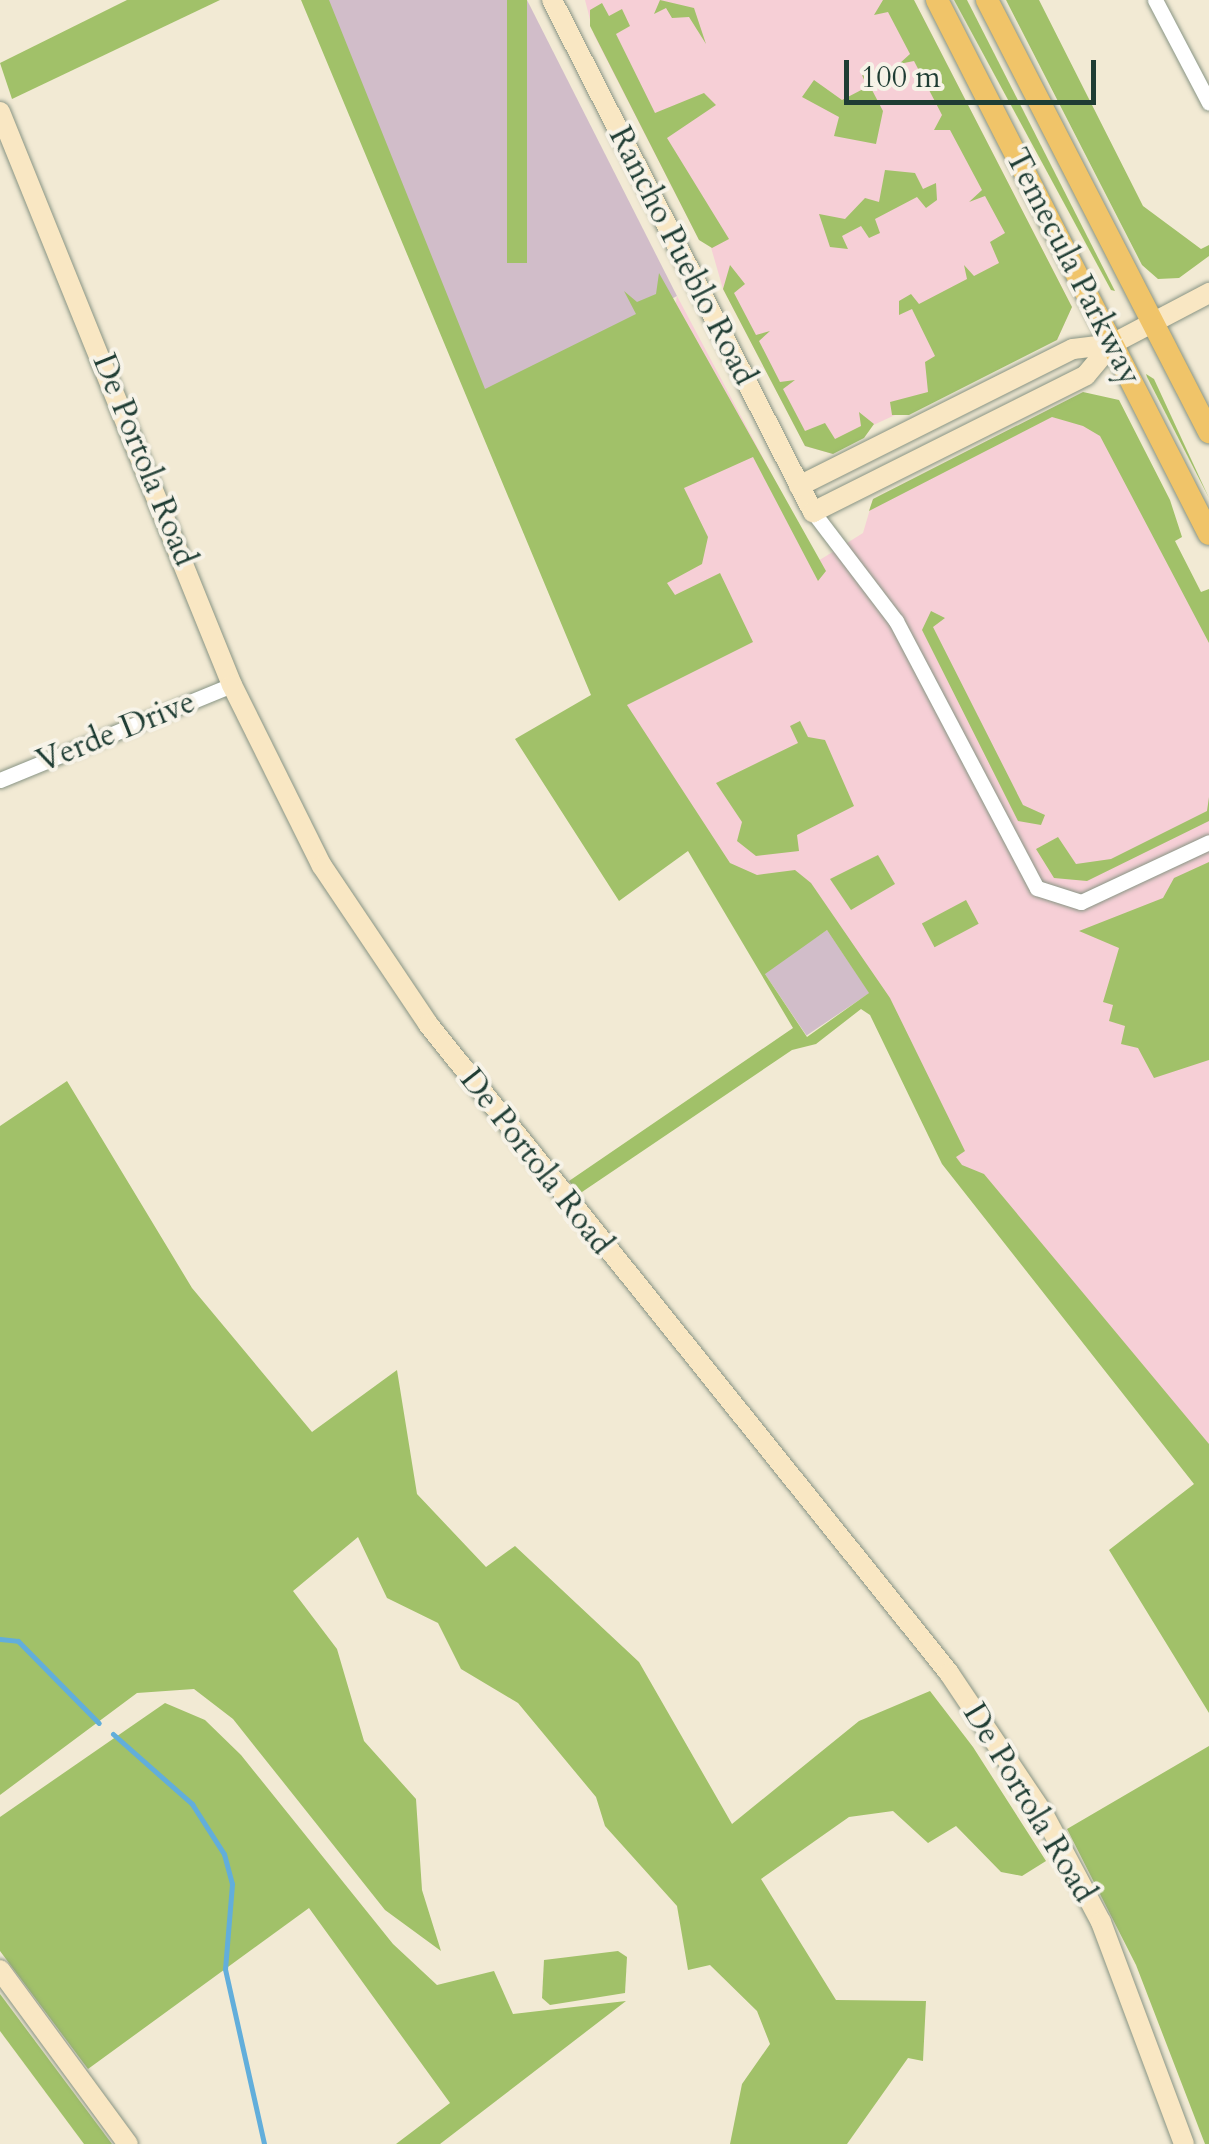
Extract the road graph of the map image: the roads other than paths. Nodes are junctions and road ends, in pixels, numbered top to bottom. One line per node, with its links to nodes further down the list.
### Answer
1 (552, 0): 11 (main road, Rancho Pueblo Road)
2 (937, 0): 9 (main road, Temecula Parkway)
3 (987, 0): 8 (main road, Temecula Parkway)
4 (1155, 0): 5 (street)
5 (1209, 103)
6 (0, 112): 14 (main road, De Portola Road)
7 (1209, 293): 8 (main road)
8 (1154, 322): 9 (main road); 10 (main road, Temecula Parkway)
9 (1112, 344): 11 (main road); 12 (main road); 13 (main road, Temecula Parkway)
10 (1209, 432)
11 (799, 486): 12 (main road, Rancho Pueblo Road)
12 (814, 512): 16 (street)
13 (1209, 534)
14 (232, 685): 15 (street, Verde Drive); 19 (main road, De Portola Road)
15 (0, 780)
16 (1209, 842)
17 (0, 1970): 18 (main road)
18 (128, 2144)
19 (1184, 2144)

